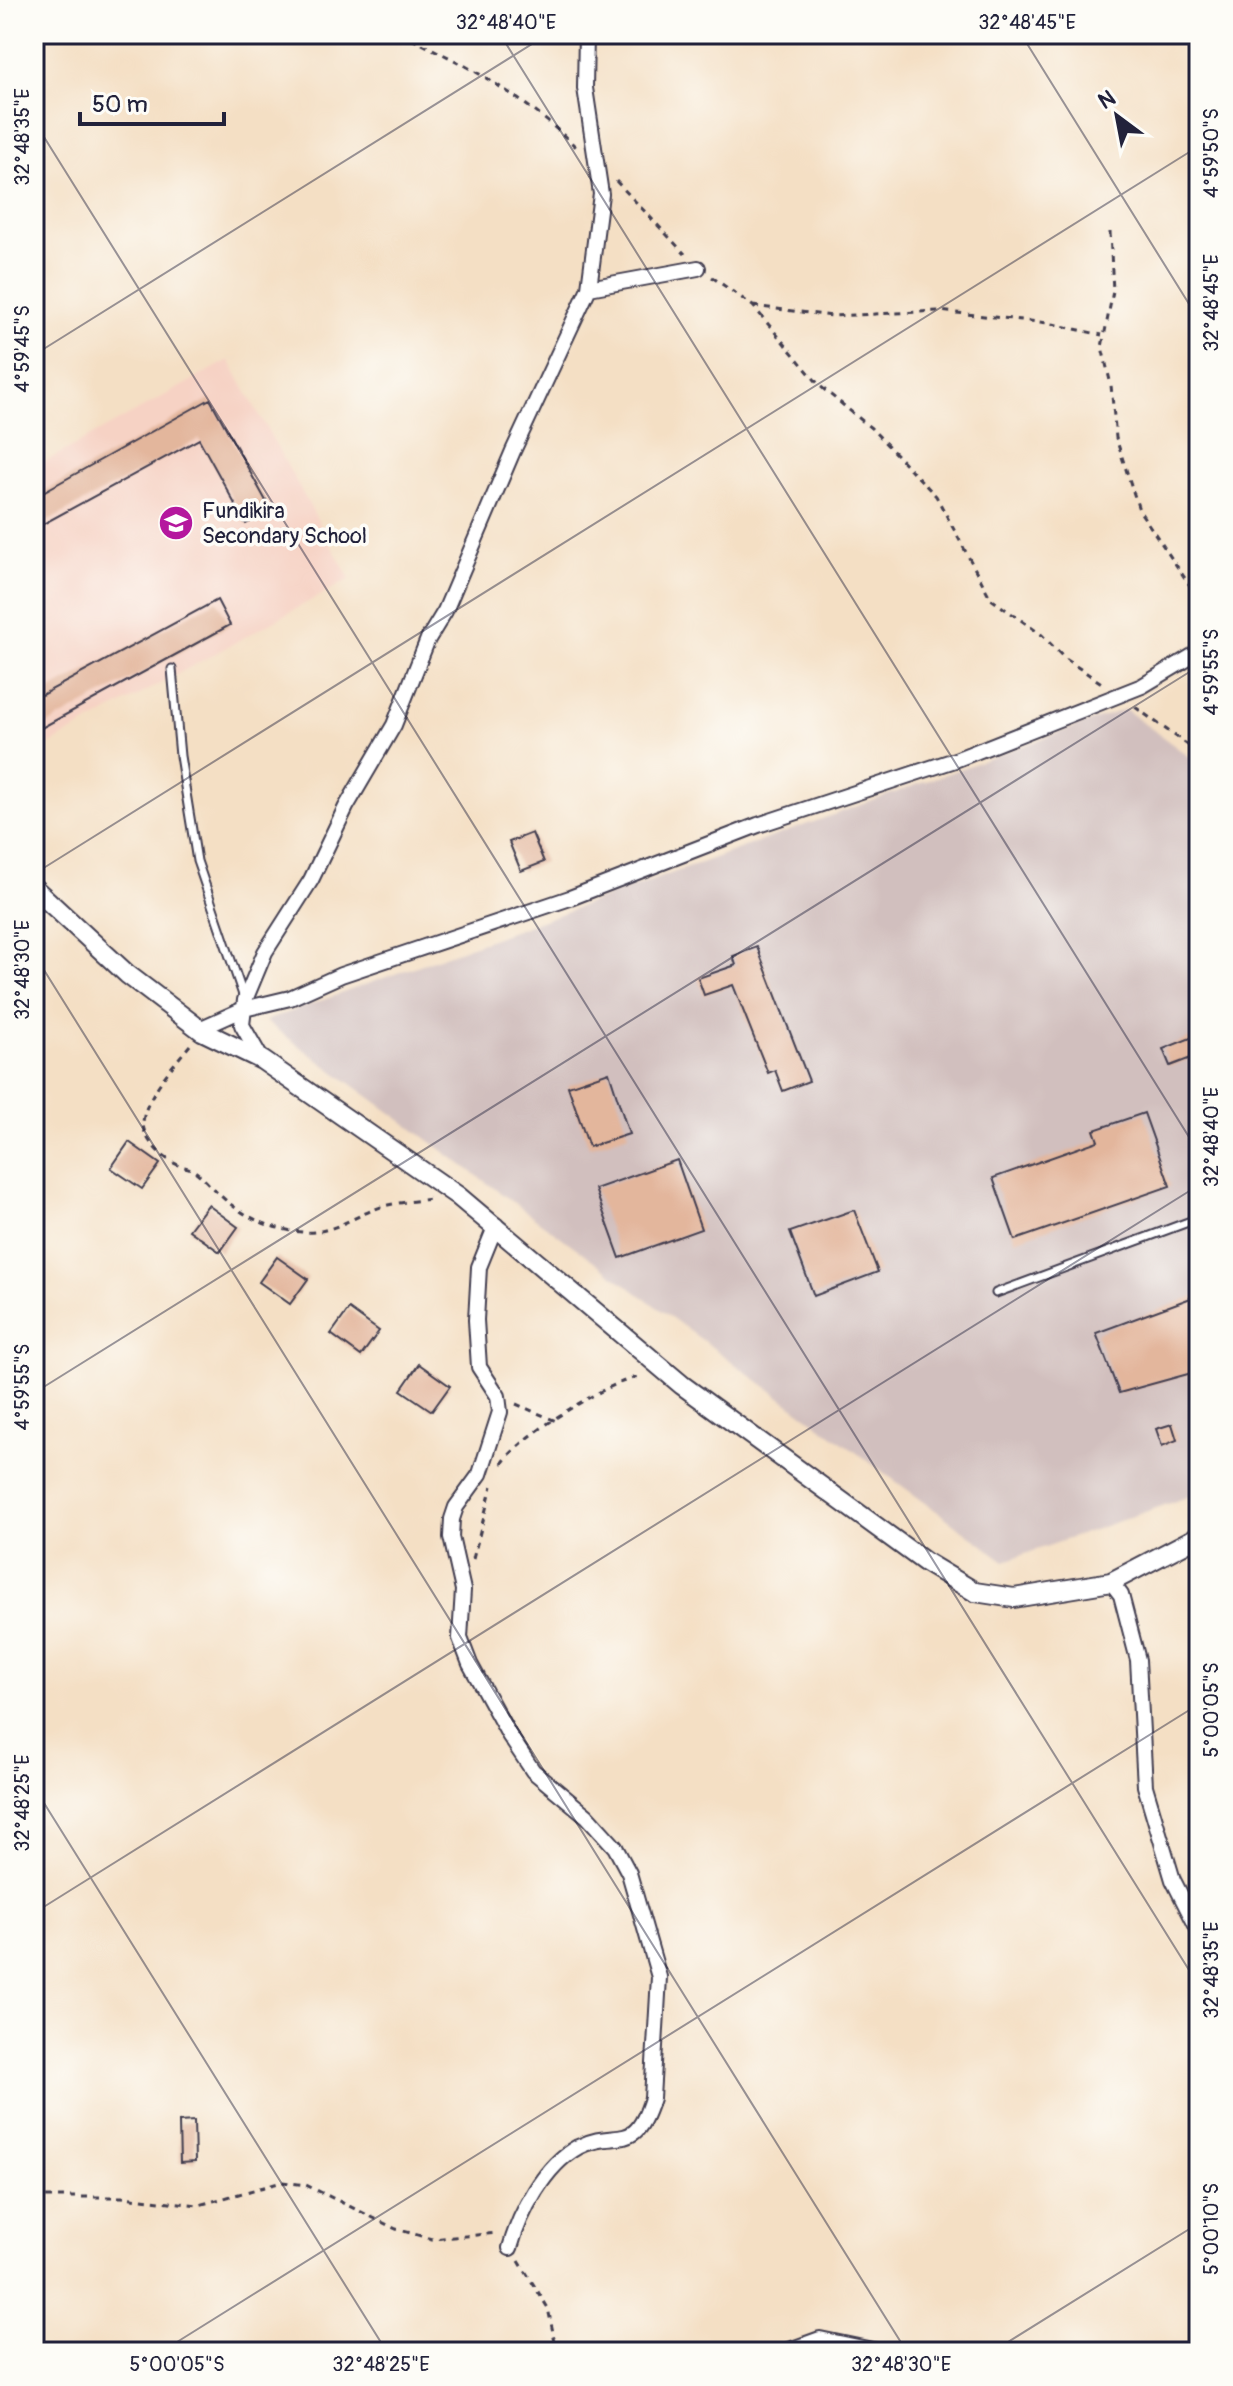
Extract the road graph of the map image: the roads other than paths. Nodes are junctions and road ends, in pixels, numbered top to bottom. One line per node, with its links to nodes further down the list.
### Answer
1 (586, 34): 3 (street)
2 (698, 268): 3 (street)
3 (589, 288): 7 (street)
4 (1199, 652): 7 (street)
5 (172, 669): 7 (lane)
6 (34, 888): 8 (street)
7 (245, 1004): 8 (street); 9 (street)
8 (202, 1031): 9 (street)
9 (262, 1060): 11 (street)
10 (1199, 1218): 12 (lane)
11 (496, 1225): 14 (street); 16 (street)
12 (996, 1293)
13 (1199, 1536): 14 (street)
14 (1111, 1582): 15 (street)
15 (1199, 1931)
16 (510, 2248)
17 (784, 2352): 18 (street)
18 (882, 2352)

